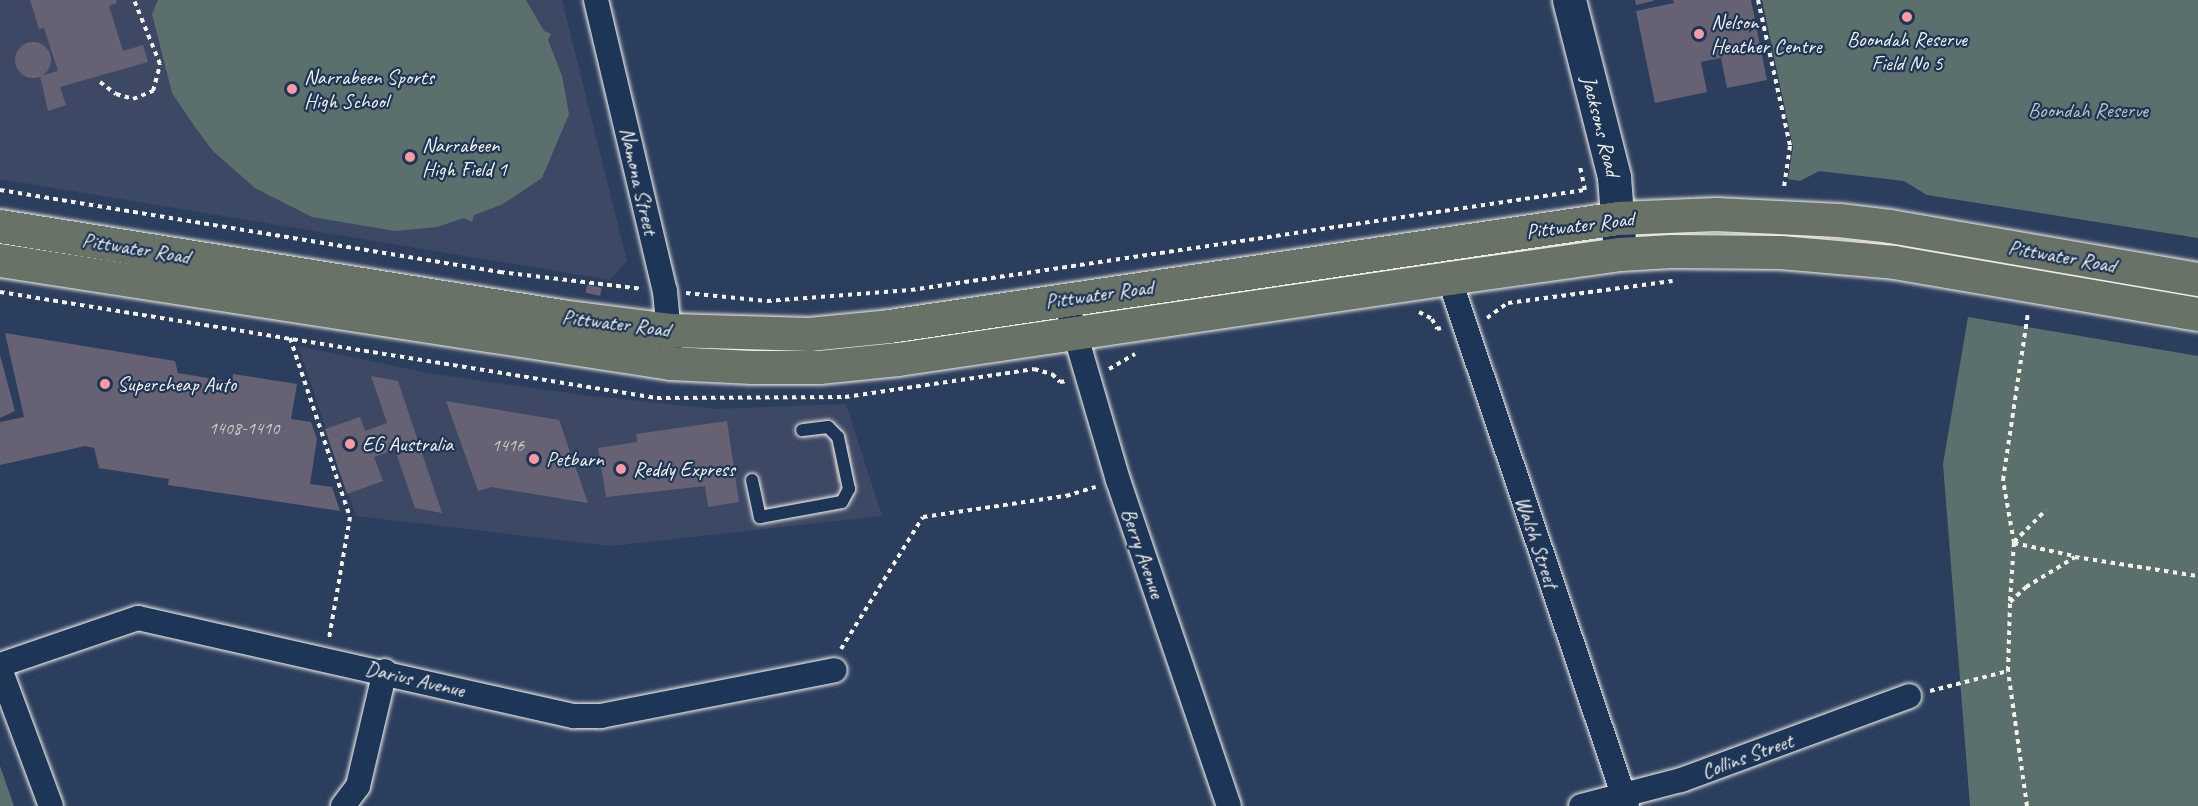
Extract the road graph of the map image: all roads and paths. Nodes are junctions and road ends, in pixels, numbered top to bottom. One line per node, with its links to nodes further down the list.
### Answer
1 (134, 0): 5 (path)
2 (596, 0): 15 (street, Namona Street)
3 (1569, 0): 9 (street, Jacksons Road)
4 (1758, 0): 6 (path)
5 (100, 82)
6 (1784, 187)
7 (0, 190): 15 (path)
8 (1586, 190): 15 (path)
9 (1618, 219): 11 (street, Jacksons Road); 14 (highway, Pittwater Road); 16 (highway, Pittwater Road)
10 (0, 226): 19 (highway, Pittwater Road)
11 (1620, 254): 13 (highway, Pittwater Road); 18 (highway, Pittwater Road)
12 (0, 260): 22 (highway, Pittwater Road)
13 (1449, 278): 20 (highway, Pittwater Road); 37 (street, Walsh Street)
14 (2198, 279)
15 (665, 291): 19 (street, Namona Street)
16 (1065, 298): 19 (highway, Pittwater Road); 20 (street, Berry Avenue)
17 (2028, 311): 27 (path)
18 (2198, 314)
19 (671, 330): 22 (street, Namona Street)
20 (1073, 335): 22 (highway, Pittwater Road); 25 (street, Berry Avenue)
21 (290, 337): 31 (path)
22 (670, 363)
23 (802, 430): 24 (lane)
24 (752, 480)
25 (1118, 480): 33 (path); 40 (street, Berry Avenue)
26 (2046, 510): 27 (path)
27 (2013, 543): 28 (path); 30 (path)
28 (2075, 556): 29 (path); 30 (path)
29 (2198, 576)
30 (2010, 602): 34 (path)
31 (326, 659): 32 (street, Darius Avenue); 35 (street, Darius Avenue)
32 (0, 667): 38 (street)
33 (835, 670): 35 (street, Darius Avenue)
34 (2008, 670): 36 (path); 42 (path)
35 (385, 671): 39 (street)
36 (1909, 696): 37 (street, Collins Street)
37 (1625, 801): 41 (street, Collins Street)
38 (51, 806)
39 (343, 806)
40 (1229, 806)
41 (1581, 806)
42 (2027, 806)

